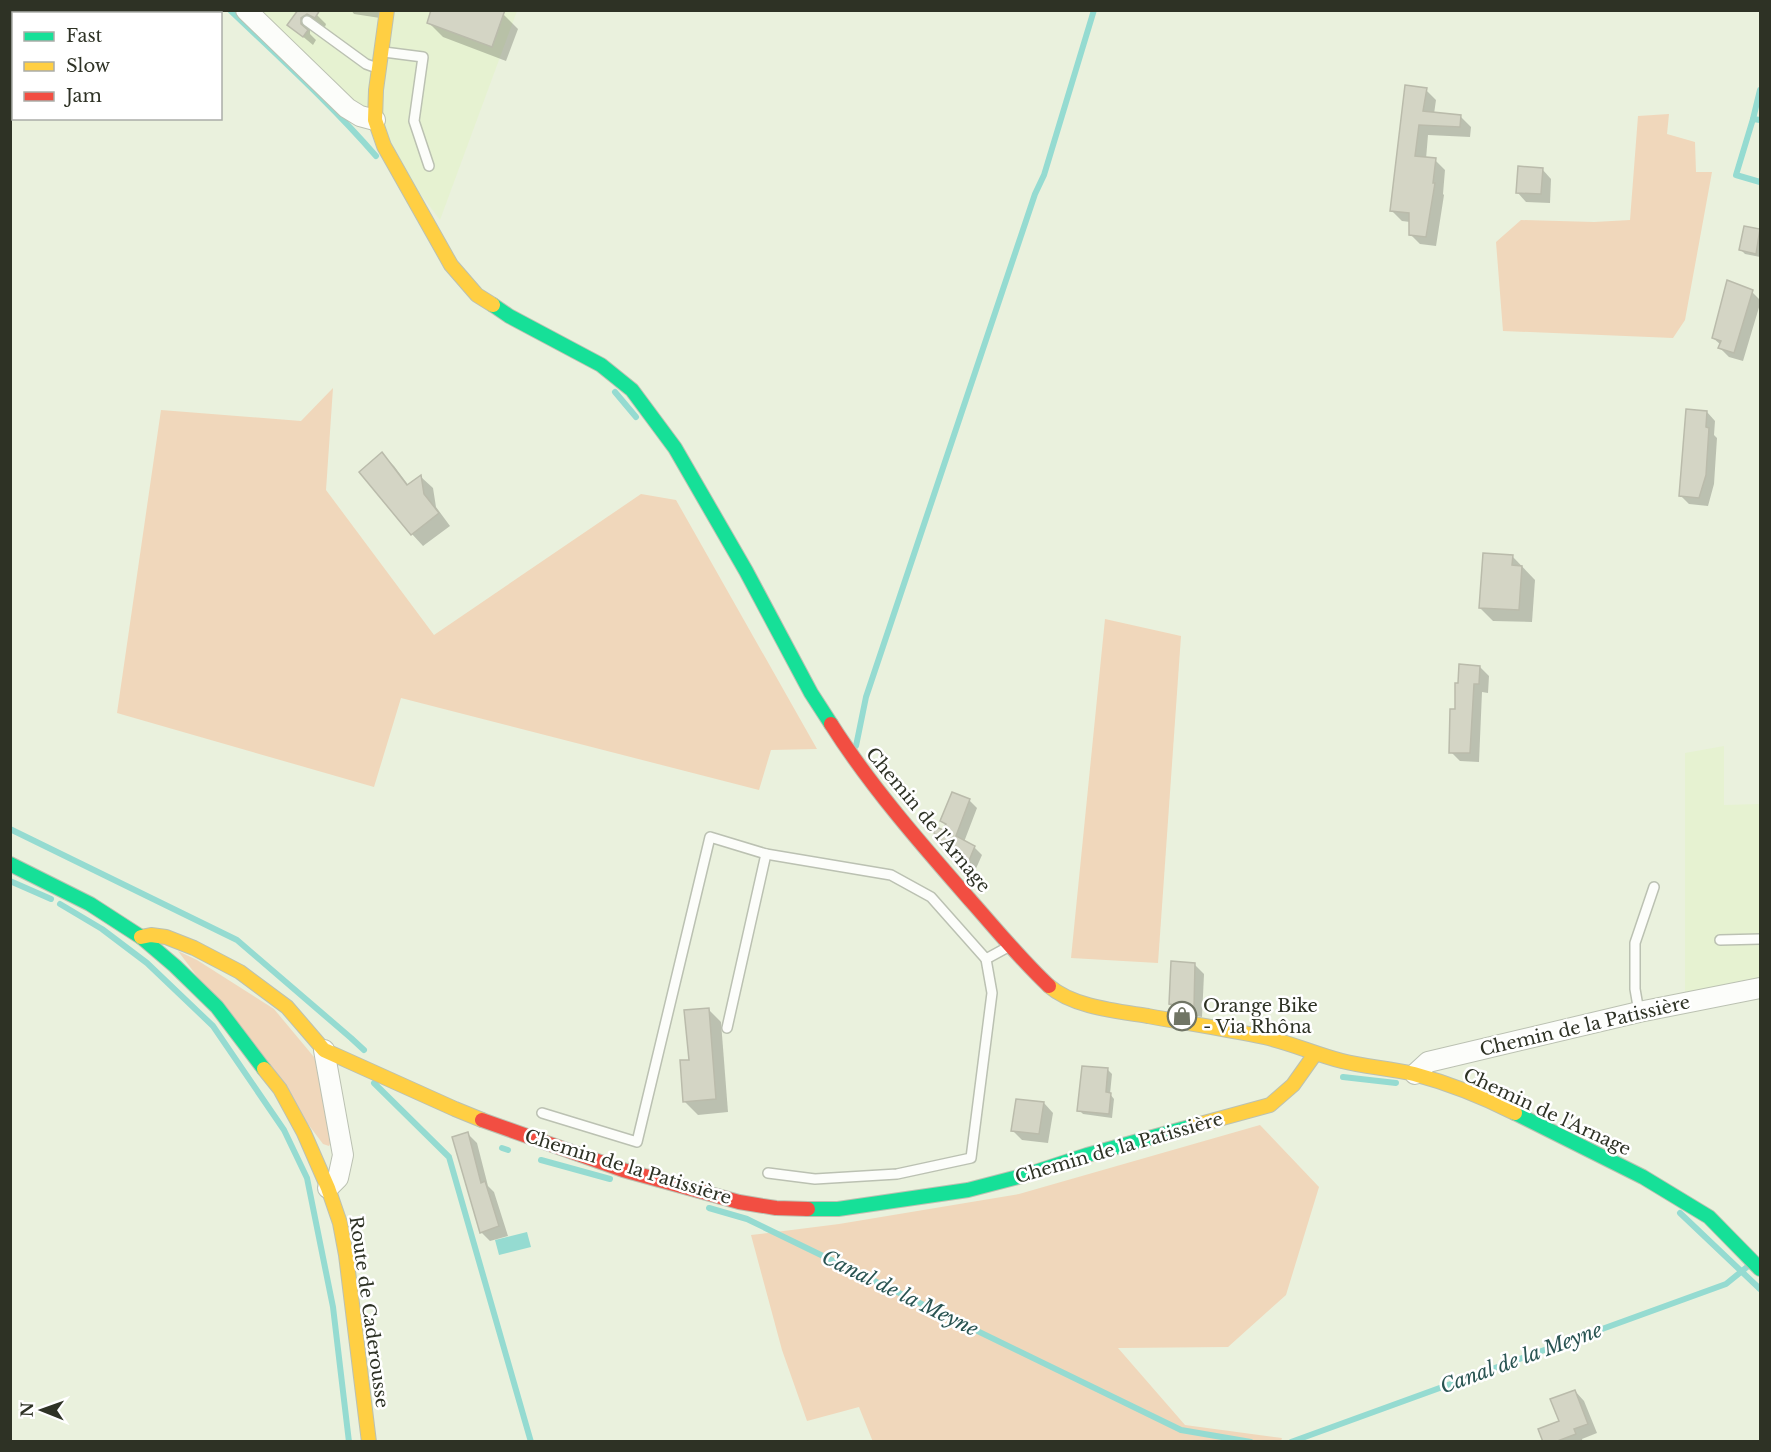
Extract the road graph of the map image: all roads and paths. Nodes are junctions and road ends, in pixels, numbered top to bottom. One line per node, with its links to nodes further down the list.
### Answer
1 (246, 10): 6 (street)
2 (387, 10): 4 (street)
3 (307, 21): 5 (lane)
4 (382, 52): 5 (street); 7 (lane)
5 (379, 69): 6 (street)
6 (375, 120): 14 (street, Chemin de l'Arnage)
7 (429, 166)
8 (766, 854): 15 (lane); 18 (lane); 22 (lane)
9 (10, 864): 11 (street, Route de Caderousse)
10 (1654, 887): 17 (lane)
11 (141, 937): 19 (street, Chemin de la Patissière); 24 (street, Route de Caderousse)
12 (1761, 939): 13 (lane)
13 (1720, 940)
14 (1011, 946): 15 (lane); 20 (street, Chemin de l'Arnage)
15 (986, 958): 23 (lane)
16 (1761, 988): 17 (street, Chemin de la Patissière)
17 (1639, 1012): 21 (street, Chemin de la Patissière)
18 (727, 1028)
19 (324, 1050): 20 (street, Chemin de la Patissière); 24 (street)
20 (1315, 1054): 21 (street, Chemin de l'Arnage)
21 (1415, 1074): 25 (street, Chemin de l'Arnage)
22 (542, 1113)
23 (768, 1173)
24 (328, 1188): 26 (street, Route de Caderousse)
25 (1761, 1269)
26 (369, 1442)

